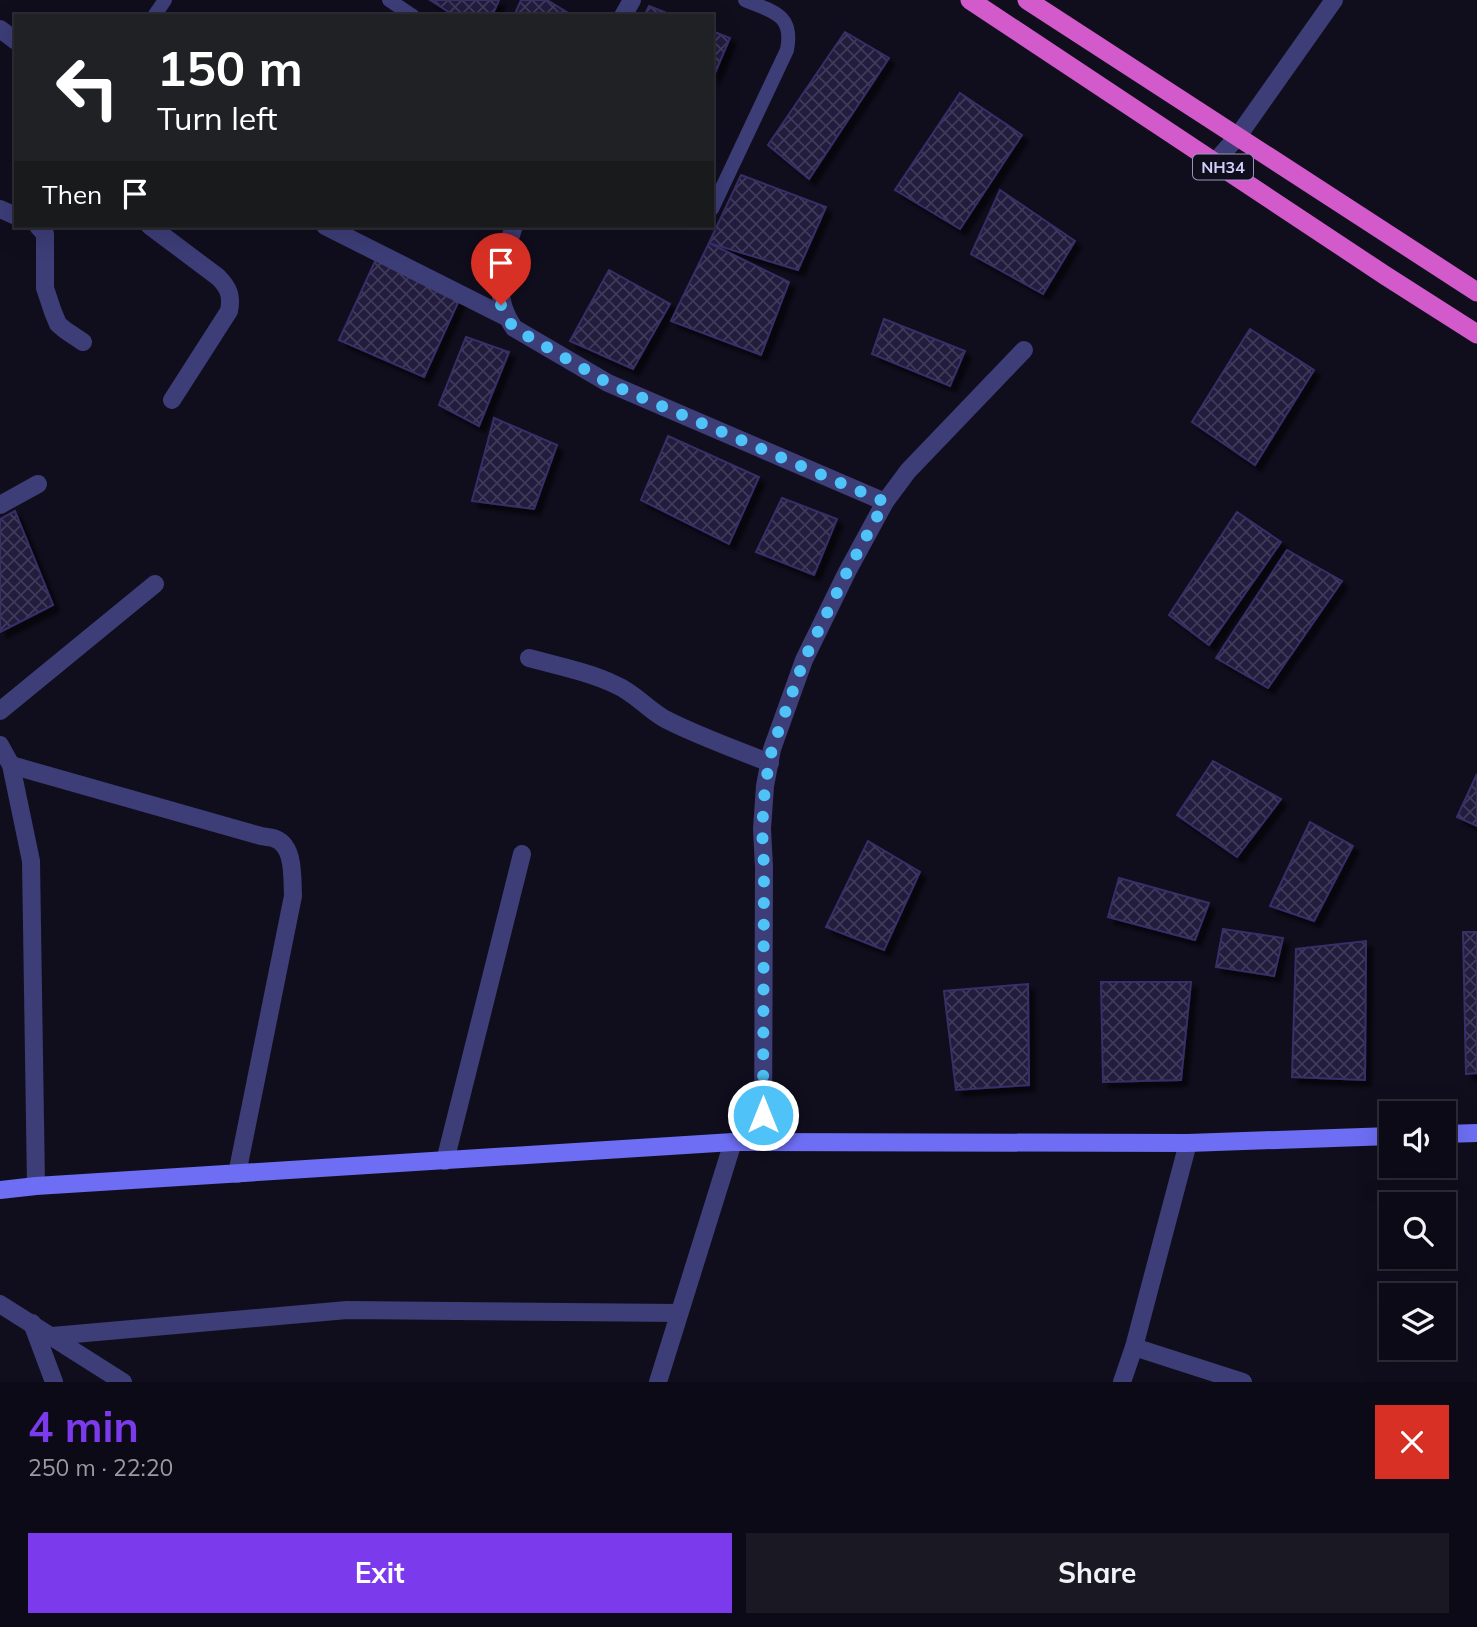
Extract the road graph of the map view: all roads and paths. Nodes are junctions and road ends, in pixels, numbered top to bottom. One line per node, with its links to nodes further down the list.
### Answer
1 (389, 0): 6 (lane)
2 (745, 0): 9 (lane)
3 (970, 0): 8 (highway, NH34)
4 (1027, 0): 7 (highway, NH34)
5 (1334, 0): 7 (street)
6 (410, 14)
7 (1238, 136): 8 (street); 14 (highway, NH34)
8 (1215, 162): 16 (highway, NH34)
9 (714, 205)
10 (43, 228): 17 (street)
11 (153, 228): 19 (street)
12 (329, 228): 15 (street)
13 (513, 228): 15 (street)
14 (1477, 292)
15 (506, 317): 21 (street)
16 (1477, 334)
17 (83, 342)
18 (1024, 350): 21 (street)
19 (172, 400)
20 (38, 484): 22 (street)
21 (885, 502): 27 (street)
22 (0, 505)
23 (155, 584): 25 (street)
24 (528, 658): 27 (street)
25 (0, 711)
26 (0, 745): 28 (street)
27 (770, 763): 34 (street)
28 (10, 765): 37 (street); 38 (street)
29 (523, 854): 36 (street)
30 (1477, 1133): 31 (main road)
31 (1456, 1134)
32 (1379, 1136): 35 (main road)
33 (733, 1142): 34 (main road); 36 (main road); 41 (street)
34 (763, 1142): 35 (main road)
35 (1188, 1143): 44 (street)
36 (445, 1161): 37 (main road)
37 (237, 1174): 38 (main road)
38 (36, 1186): 39 (main road)
39 (0, 1190)
40 (0, 1304): 42 (street)
41 (679, 1313): 43 (street); 47 (street)
42 (32, 1323): 43 (street); 45 (street)
43 (52, 1336): 46 (street)
44 (1134, 1347): 48 (street); 49 (street)
45 (54, 1382)
46 (123, 1382)
47 (658, 1382)
48 (1122, 1382)
49 (1243, 1382)

